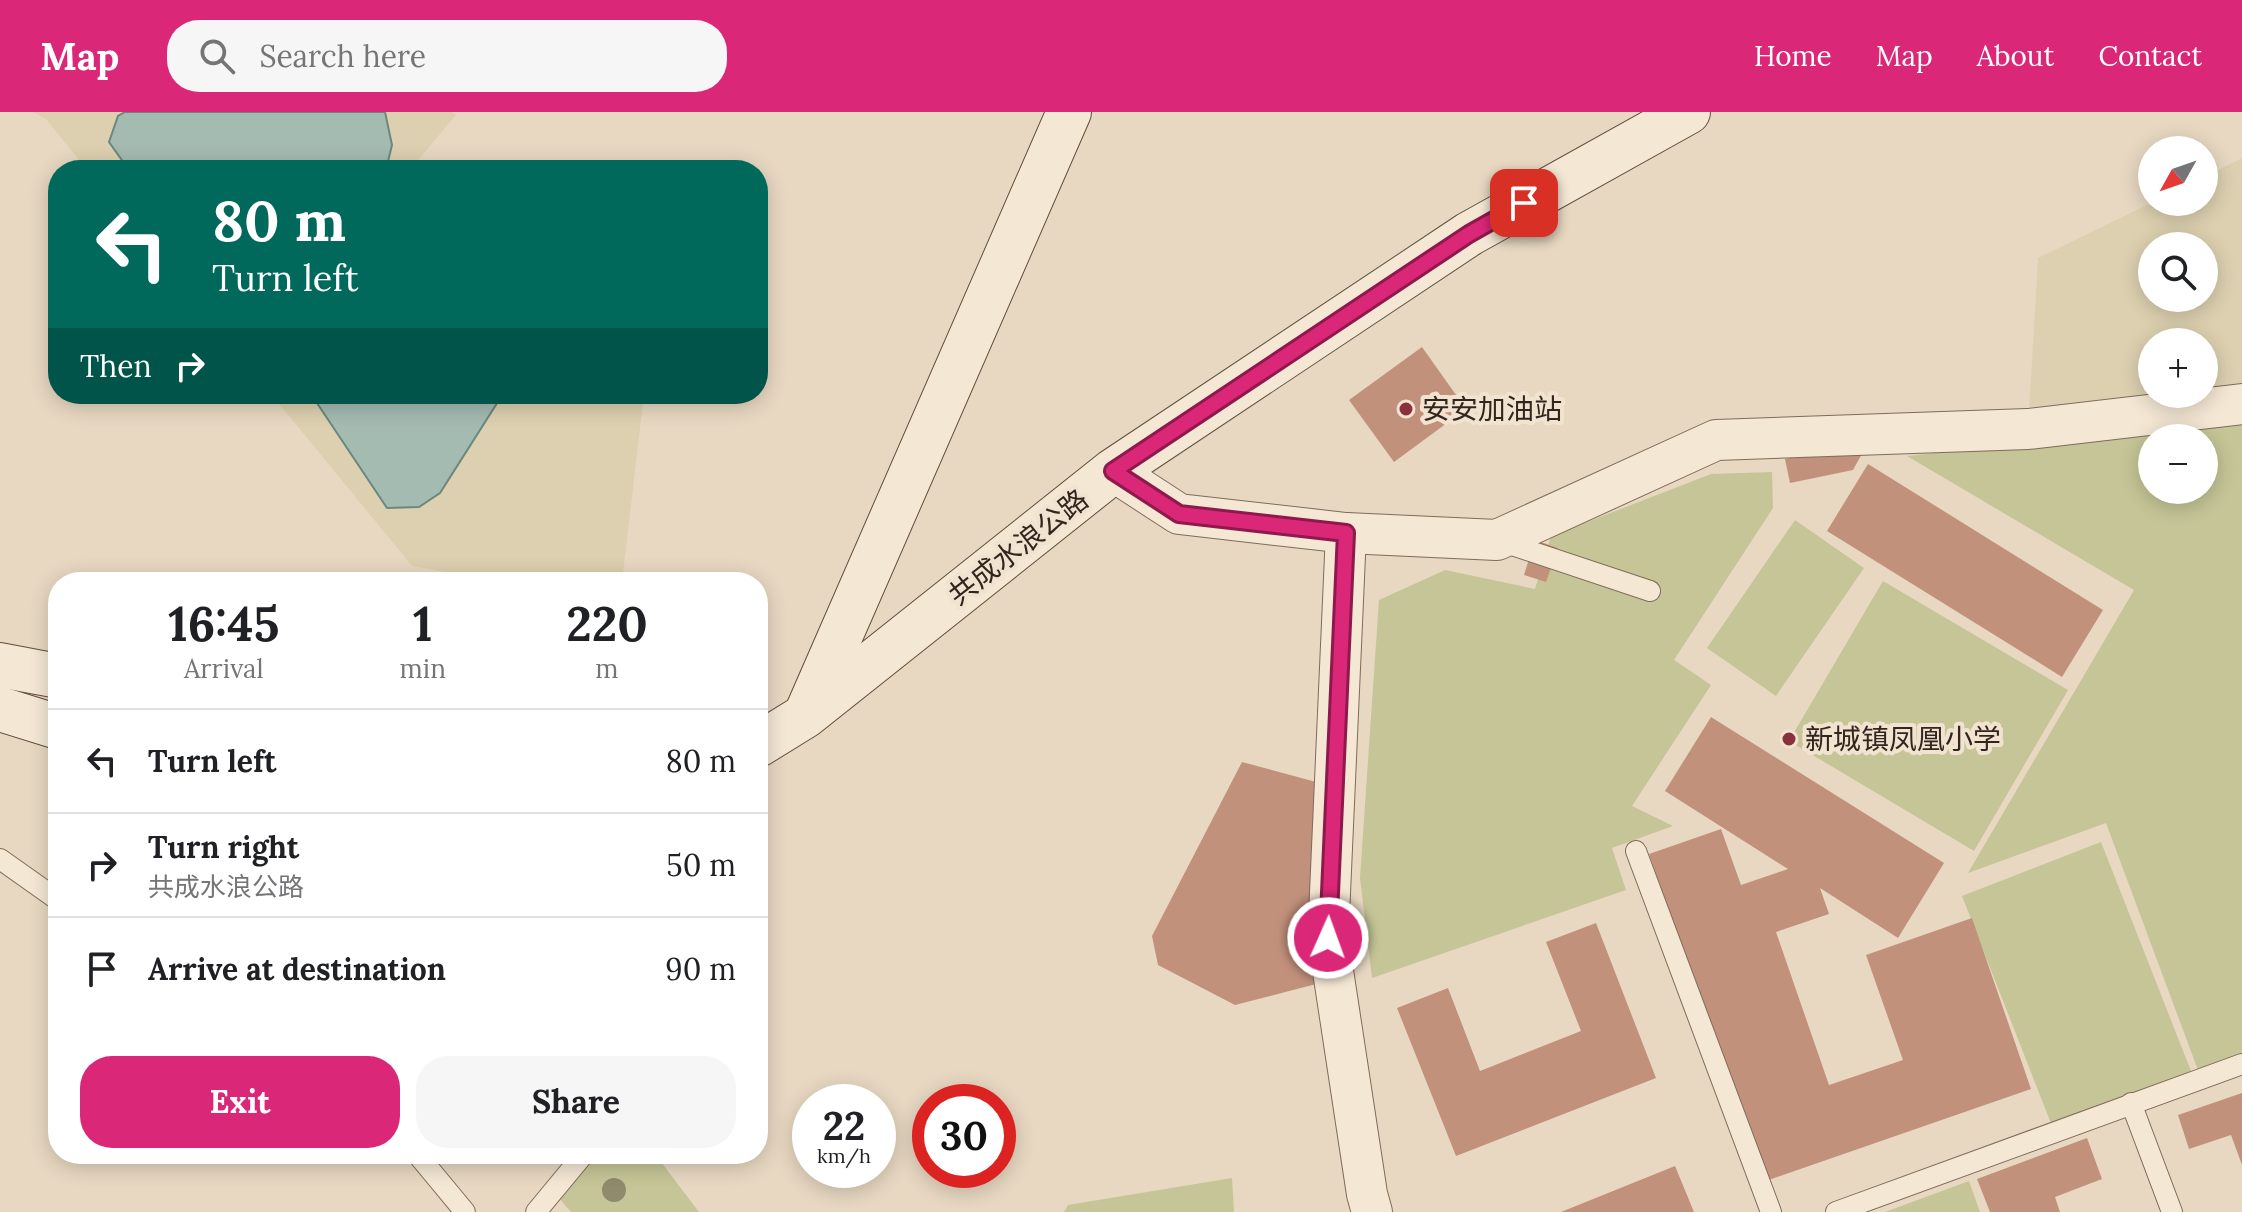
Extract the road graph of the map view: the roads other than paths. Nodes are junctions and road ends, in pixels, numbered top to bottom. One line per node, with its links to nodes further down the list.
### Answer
1 (1069, 112): 11 (main road)
2 (1688, 112): 4 (main road, 共成水浪公路)
3 (2242, 404): 6 (street)
4 (1113, 471): 5 (street); 11 (main road, 共成水浪公路)
5 (1346, 533): 6 (street); 24 (street)
6 (1497, 540): 7 (lane)
7 (1650, 591)
8 (0, 665): 9 (main road)
9 (48, 674)
10 (0, 709): 12 (main road)
11 (805, 716): 13 (main road); 14 (main road, 共成水浪公路)
12 (48, 724)
13 (768, 725)
14 (768, 739)
15 (1636, 851): 25 (lane)
16 (0, 859): 17 (lane)
17 (48, 893)
18 (2242, 1064): 19 (lane)
19 (2131, 1103): 26 (lane); 27 (lane)
20 (425, 1164): 22 (lane)
21 (576, 1164): 23 (lane)
22 (465, 1212)
23 (536, 1212)
24 (1372, 1212)
25 (1771, 1212)
26 (1836, 1212)
27 (2172, 1212)

